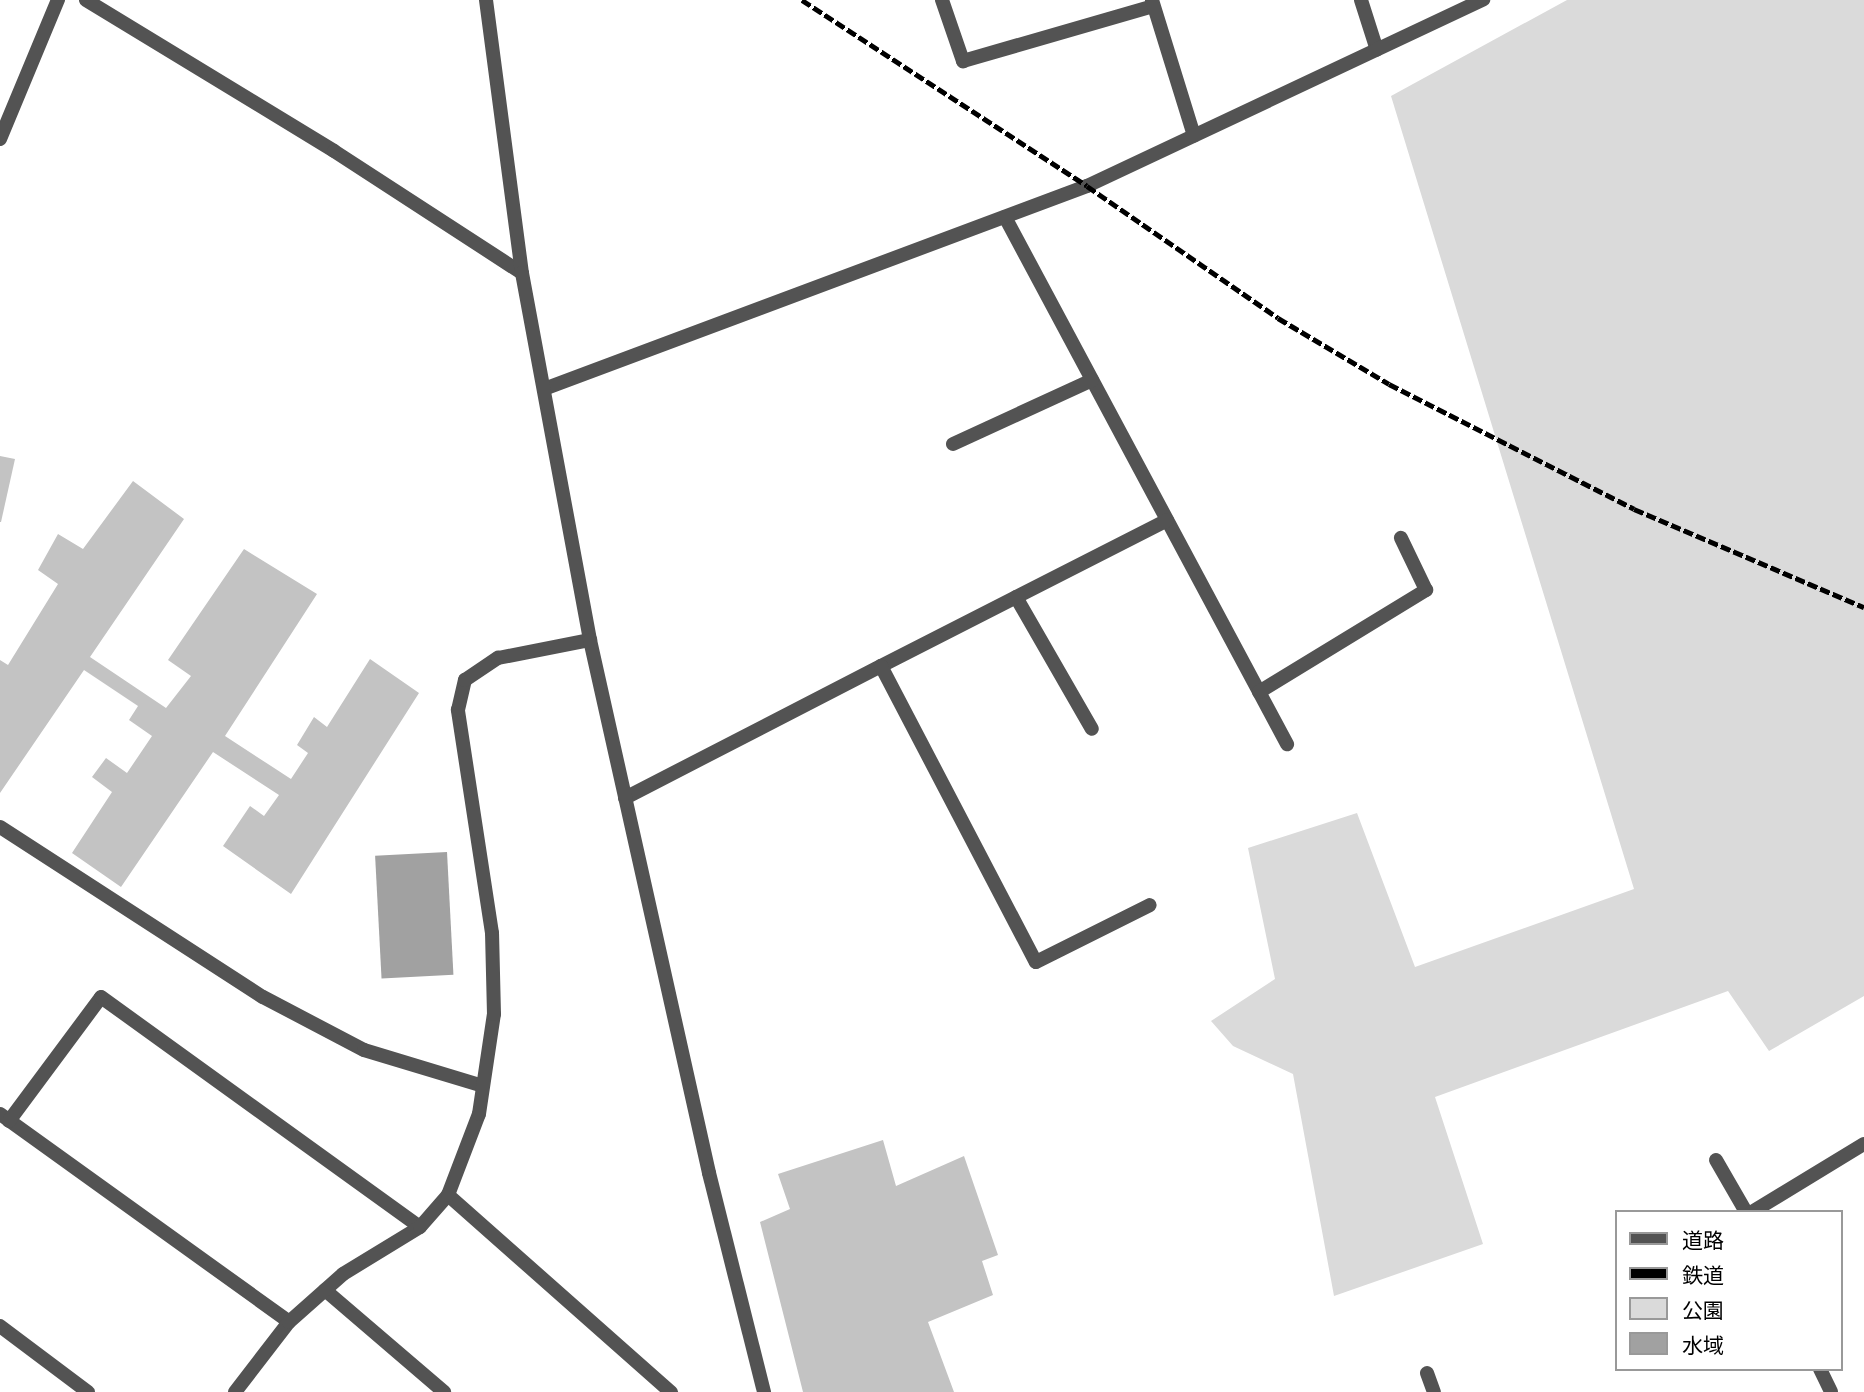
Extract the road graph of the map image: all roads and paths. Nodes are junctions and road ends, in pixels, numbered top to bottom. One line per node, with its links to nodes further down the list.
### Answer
1 (58, 0): 10 (street)
2 (86, 0): 12 (street)
3 (486, 0): 12 (street)
4 (942, 0): 7 (street)
5 (1361, 0): 8 (street)
6 (1483, 0): 8 (street)
7 (1152, 3): 9 (street)
8 (1377, 50): 9 (street)
9 (1194, 136): 11 (street)
10 (0, 139)
11 (1004, 217): 13 (street); 14 (street)
12 (522, 273): 14 (street)
13 (1091, 380): 15 (street); 16 (street)
14 (544, 389): 19 (street)
15 (953, 444)
16 (1167, 520): 18 (street); 21 (street)
17 (1401, 538): 21 (street)
18 (1016, 597): 20 (street); 22 (street)
19 (590, 640): 24 (street); 27 (street)
20 (881, 666): 24 (street); 26 (street)
21 (1259, 692): 23 (street)
22 (1092, 729)
23 (1286, 744)
24 (625, 798): 44 (street)
25 (0, 827): 27 (street)
26 (1150, 905)
27 (483, 1086): 31 (street)
28 (5, 1117): 34 (street); 36 (street)
29 (1864, 1144): 33 (street)
30 (1716, 1160): 32 (street)
31 (448, 1195): 34 (street); 43 (street)
32 (1745, 1210)
33 (1755, 1210)
34 (420, 1227): 35 (street)
35 (325, 1290): 36 (street); 42 (street)
36 (289, 1322): 41 (street)
37 (0, 1326): 40 (street)
38 (1822, 1371): 46 (street)
39 (1427, 1373): 45 (street)
40 (88, 1392)
41 (235, 1392)
42 (444, 1392)
43 (671, 1392)
44 (764, 1392)
45 (1434, 1392)
46 (1831, 1392)

